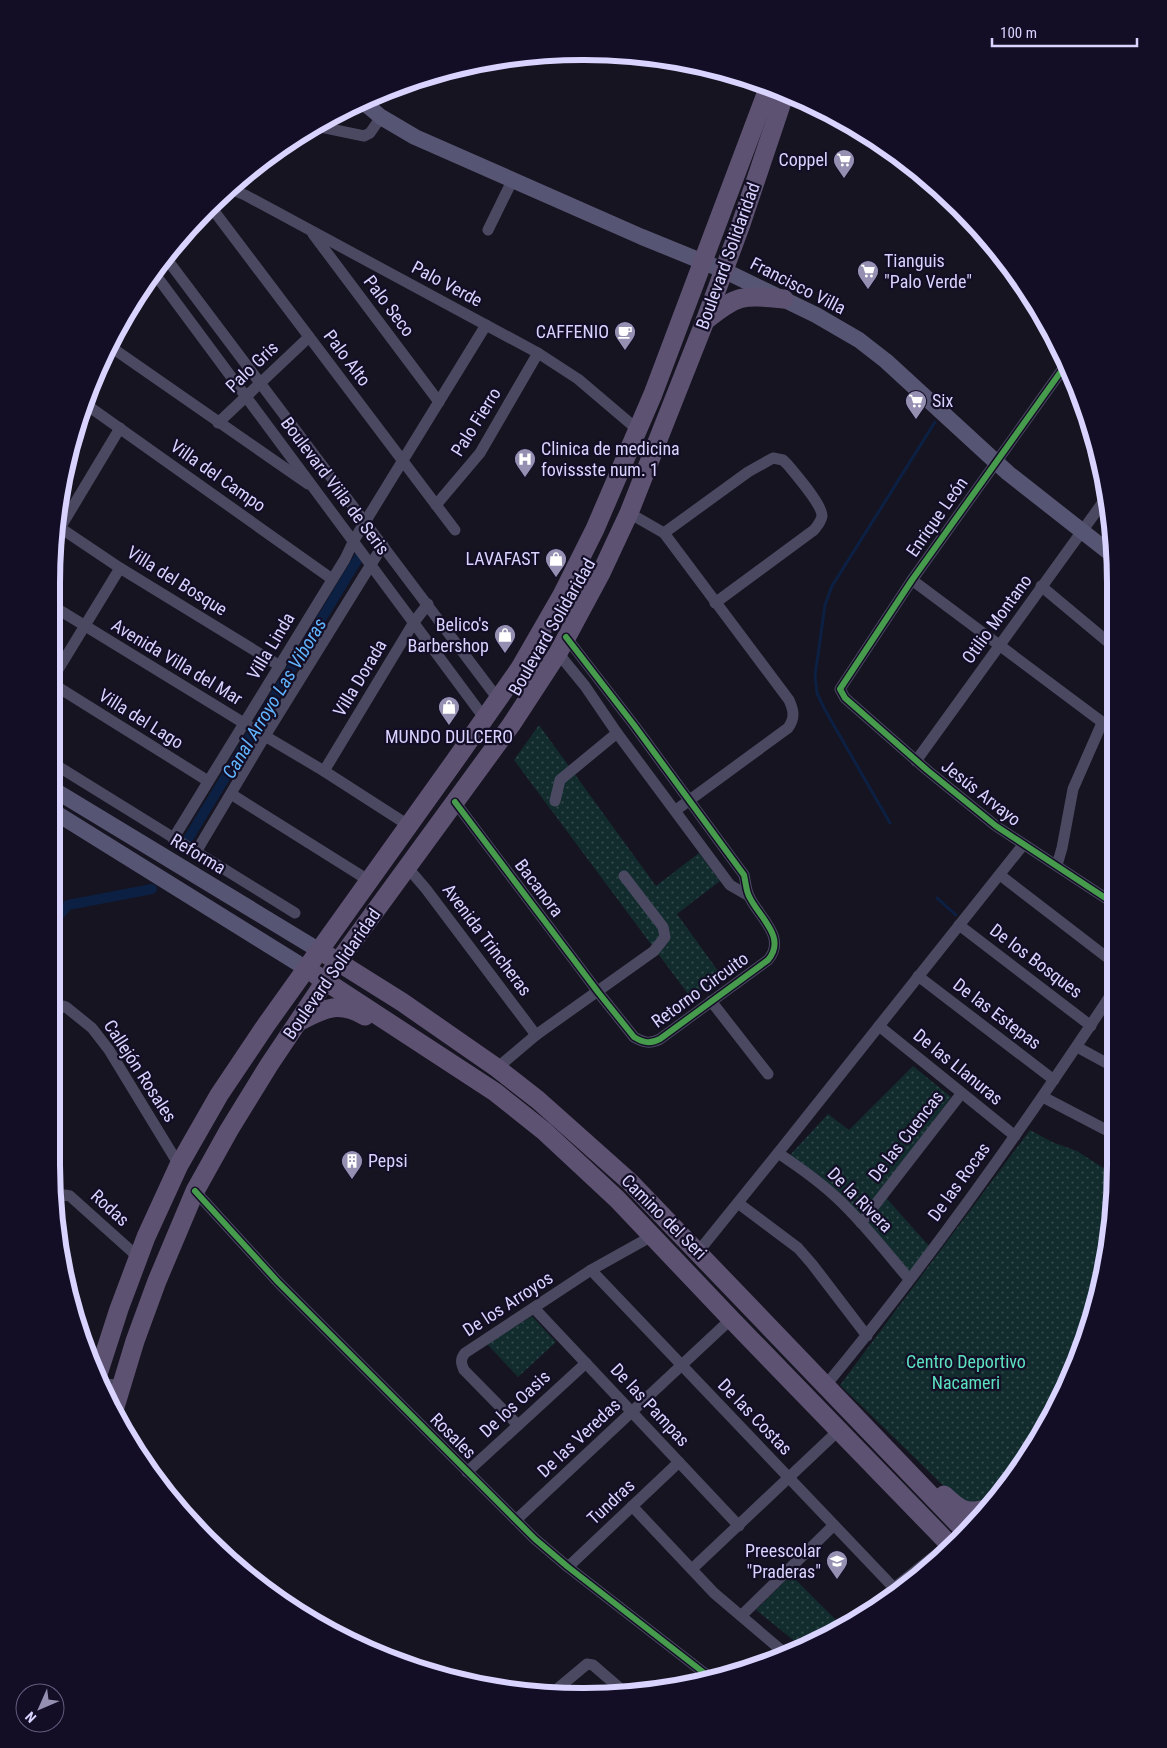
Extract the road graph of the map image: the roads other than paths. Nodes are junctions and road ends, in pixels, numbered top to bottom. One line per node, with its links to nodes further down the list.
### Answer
1 (765, 93): 12 (main road, Boulevard Solidaridad)
2 (783, 100): 13 (main road, Boulevard Solidaridad)
3 (369, 107): 4 (main road, Francisco Villa)
4 (381, 117): 5 (street); 6 (main road, Francisco Villa)
5 (326, 128)
6 (513, 179): 9 (street); 12 (main road, Francisco Villa)
7 (236, 191): 10 (street, Palo Verde)
8 (214, 212): 19 (street, Palo Alto)
9 (488, 230)
10 (310, 231): 18 (street, Palo Verde); 25 (street, Palo Seco)
11 (170, 262): 23 (street, Boulevard Viila de Seris)
12 (702, 263): 13 (main road, Francisco Villa); 16 (main road, Boulevard Solidaridad)
13 (724, 270): 15 (main road, Francisco Villa); 17 (main road, Boulevard Solidaridad)
14 (159, 278): 24 (street, Boulevard Viila de Seris)
15 (784, 299): 17 (main road); 31 (main road, Francisco Villa)
16 (683, 312): 17 (main road); 29 (main road, Boulevard Solidaridad)
17 (705, 322): 35 (main road, Boulevard Solidaridad)
18 (486, 325): 21 (street, Palo Verde); 25 (street, Villa Linda)
19 (309, 337): 23 (street, Palo Gris); 30 (street, Palo Alto)
20 (115, 350): 27 (street)
21 (538, 353): 29 (street, Palo Verde); 33 (street, Palo Fierro)
22 (1061, 370): 31 (street, Enrique León)
23 (260, 383): 24 (street, Palo Gris); 37 (street, Boulevard Viila de Seris)
24 (246, 396): 27 (street, Palo Gris); 32 (street, Boulevard Viila de Seris)
25 (440, 402): 30 (street, Villa Linda)
26 (91, 408): 28 (street, Villa del Campo)
27 (218, 423): 32 (street)
28 (120, 428): 36 (street); 47 (street, Villa del Campo)
29 (638, 430): 64 (main road, Boulevard Solidaridad)
30 (403, 461): 33 (street, Palo Alto); 37 (street, Villa Linda)
31 (995, 462): 40 (main road, Francisco Villa); 48 (street, Enrique León)
32 (315, 489): 42 (street, Boulevard Viila de Seris)
33 (436, 505): 39 (street, Palo Alto)
34 (1101, 505): 40 (street, Otilio Montano)
35 (629, 513): 41 (street); 56 (main road, Boulevard Solidaridad)
36 (64, 517)
37 (366, 522): 42 (street, Villa Linda); 43 (street, Boulevard Viila de Seris)
38 (63, 529): 46 (street, Villa del Bosque)
39 (455, 530)
40 (1082, 532): 44 (main road, Francisco Villa); 49 (street, Otilio Montano)
41 (664, 533): 50 (street); 50 (street)
42 (354, 540): 45 (street, Boulevard Viila de Seris); 47 (street, Villa Linda)
43 (383, 545): 45 (street); 51 (street, Boulevard Viila de Seris)
44 (1106, 550)
45 (371, 564): 53 (street, Boulevard Viila de Seris); 70 (street)
46 (120, 568): 54 (street); 59 (street, Villa del Bosque)
47 (332, 579): 59 (street, Villa Linda)
48 (912, 580): 57 (street); 63 (street, Enrique León)
49 (1041, 586): 55 (street); 57 (street, Otilio Montano)
50 (714, 603): 78 (street)
51 (428, 604): 53 (street, Villa Dorada); 64 (street, Boulevard Viila de Seris)
52 (60, 611): 54 (street, Avenida Villa del Mar)
53 (414, 622): 65 (street, Boulevard Viila de Seris); 73 (street, Villa Dorada)
54 (84, 626): 58 (street); 67 (street, Avenida Villa del Mar)
55 (1107, 641)
56 (562, 645): 60 (street); 61 (street); 79 (main road, Boulevard Solidaridad)
57 (1000, 645): 66 (street); 71 (street, Otilio Montano)
58 (60, 666)
59 (280, 666): 67 (street, Villa Linda)
60 (596, 676): 61 (street); 78 (street)
61 (585, 686): 69 (street)
62 (60, 688): 74 (street, Villa del Lago)
63 (841, 693): 71 (street, Jesús Arvayo)
64 (498, 700): 65 (main road, Boulevard Solidaridad)
65 (485, 719): 82 (main road, Boulevard Solidaridad)
66 (1102, 722): 68 (street); 86 (street)
67 (245, 723): 70 (street, Avenida Villa del Mar); 74 (street, Villa Linda)
68 (1107, 726)
69 (618, 733): 77 (street); 80 (street)
70 (264, 736): 73 (street, Avenida Villa del Mar); 76 (street)
71 (916, 761): 84 (street, Jesús Arvayo)
72 (60, 768): 83 (street)
73 (324, 771): 82 (street, Avenida Villa del Mar)
74 (208, 781): 83 (street, Villa Linda)
75 (60, 793): 95 (main road, Reforma)
76 (231, 794): 85 (street); 90 (street)
77 (555, 801)
78 (689, 801): 80 (street); 91 (street)
79 (455, 802): 87 (main road, Boulevard Solidaridad); 101 (street, Bacanora)
80 (676, 810): 91 (street)
81 (60, 815): 98 (main road)
82 (408, 825): 90 (main road, Boulevard Solidaridad)
83 (173, 839): 85 (street)
84 (1024, 845): 86 (street, Jesús Arvayo); 88 (street)
85 (196, 852): 93 (street)
86 (1057, 866): 92 (street, Jesús Arvayo)
87 (408, 868): 97 (main road, Boulevard Solidaridad); 108 (street, Avenida Trincheras)
88 (1000, 875): 94 (street); 96 (street)
89 (624, 876): 101 (street)
90 (368, 880): 95 (main road, Boulevard Solidaridad)
91 (748, 896): 102 (street, Retorno Circuito)
92 (1107, 899)
93 (295, 913)
94 (959, 925): 99 (street); 107 (street, De los Bosques)
95 (320, 951): 97 (main road, Camino del Seri); 98 (main road, Boulevard Solidaridad)
96 (1107, 958)
97 (338, 962): 100 (main road, Boulevard Solidaridad); 112 (main road, Camino del Seri)
98 (307, 969): 100 (main road, Camino del Seri); 120 (main road, Boulevard Solidaridad)
99 (918, 976): 106 (street); 114 (street, De las Estepas)
100 (325, 981): 105 (main road, Boulevard Solidaridad); 110 (main road, Camino del Seri)
101 (598, 992): 102 (street, Retorno Circuito); 108 (street)
102 (711, 1001): 113 (street)
103 (1107, 1001): 107 (street, De las Rocas)
104 (60, 1009): 120 (street, Callejón Rosales)
105 (297, 1023): 110 (main road); 121 (main road, Boulevard Solidaridad)
106 (879, 1026): 115 (street, De las Llanuras); 119 (street)
107 (1091, 1026): 109 (street, De las Rocas)
108 (536, 1036): 112 (street)
109 (1077, 1047): 111 (street); 114 (street, De las Rocas)
110 (445, 1058): 125 (main road, Camino del Seri)
111 (1107, 1063)
112 (497, 1068): 126 (main road, Camino del Seri)
113 (768, 1074)
114 (1054, 1080): 116 (street, De las Rocas)
115 (961, 1094): 118 (street, De las Llanuras); 124 (street, De las Cuencas)
116 (1043, 1097): 117 (street); 118 (street, De las Rocas)
117 (1107, 1130)
118 (1015, 1136): 129 (street, De las Rocas)
119 (778, 1153): 123 (street); 124 (street, De la Rivera)
120 (179, 1164): 127 (main road, Boulevard Solidaridad)
121 (195, 1191): 136 (main road, Boulevard Solidaridad); 143 (street, Rosales)
122 (61, 1196): 127 (street, Rodas)
123 (738, 1203): 126 (street); 132 (street)
124 (861, 1223): 129 (street, De la Rivera)
125 (652, 1236): 128 (street, De los Arroyos); 131 (main road, Camino del Seri)
126 (698, 1252): 137 (main road, Camino del Seri)
127 (138, 1257): 135 (main road, Boulevard Solidaridad)
128 (591, 1270): 130 (street, De los Arroyos); 134 (street, De las Costas)
129 (909, 1279): 132 (street, De las Rocas)
130 (534, 1308): 133 (street, De las Pampas); 139 (street, De los Arroyos)
131 (731, 1319): 134 (street, De las Veredas); 140 (main road, Camino del Seri)
132 (867, 1336): 137 (street, De las Rocas)
133 (586, 1363): 138 (street, De las Pampas); 139 (street, De los Oasis)
134 (682, 1365): 138 (street, De las Veredas); 144 (street, De las Costas)
135 (101, 1366)
136 (112, 1384)
137 (826, 1385): 142 (main road, Camino del Seri)
138 (632, 1412): 141 (street, De las Pampas); 147 (street, De las Veredas)
139 (518, 1425): 143 (street, De los Oasis)
140 (839, 1430): 144 (street); 151 (main road, Camino del Seri)
141 (679, 1462): 145 (street, Tundras); 149 (street, De las Pampas)
142 (899, 1462): 146 (main road); 150 (main road, Camino del Seri)
143 (467, 1472): 147 (street, Rosales)
144 (789, 1478): 148 (street, De las Costas); 149 (street)
145 (632, 1506): 152 (street, Tundras); 153 (street)
146 (976, 1511)
147 (516, 1520): 152 (street, Rosales)
148 (834, 1525): 154 (street, De las Costas); 155 (street)
149 (739, 1526): 153 (street)
150 (962, 1526)
151 (947, 1542)
152 (568, 1567): 157 (street, Rosales)
153 (692, 1570): 155 (street)
154 (893, 1587)
155 (741, 1616): 156 (street)
156 (780, 1649)
157 (703, 1674)
158 (560, 1687): 159 (street)
159 (618, 1687)

